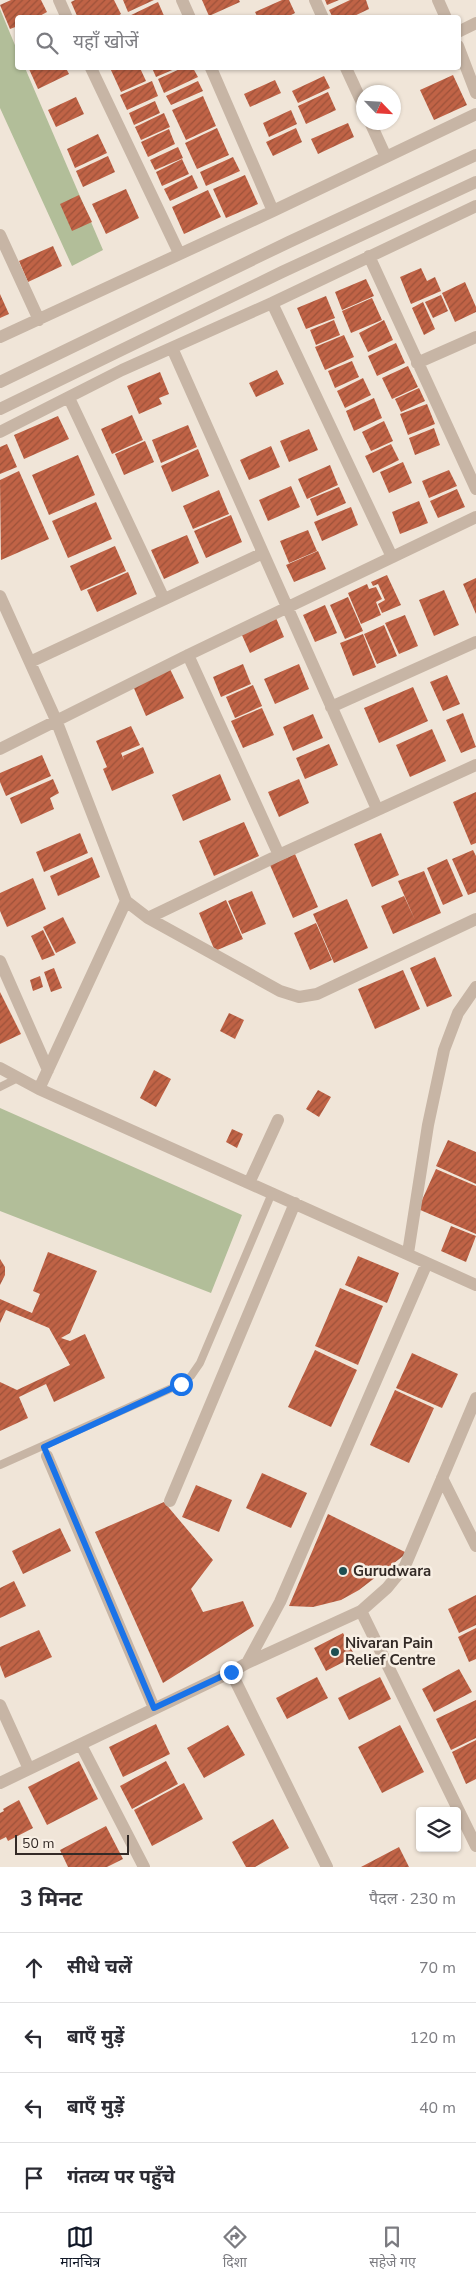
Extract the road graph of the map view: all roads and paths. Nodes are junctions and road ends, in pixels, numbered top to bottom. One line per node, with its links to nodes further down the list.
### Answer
1 (59, 0): 5 (street)
2 (182, 0): 6 (street)
3 (315, 0): 7 (street)
4 (438, 0): 8 (street)
5 (66, 15)
6 (189, 15)
7 (322, 15)
8 (445, 15)
9 (476, 23): 10 (street)
10 (461, 30)
11 (461, 54): 16 (street)
12 (92, 70): 25 (street)
13 (212, 70): 23 (street)
14 (347, 70): 15 (street)
15 (356, 90)
16 (476, 93)
17 (476, 114): 20 (street)
18 (374, 130): 20 (street)
19 (476, 156): 33 (street)
20 (386, 157): 23 (street)
21 (476, 182): 35 (street)
22 (476, 206): 26 (street)
23 (273, 211): 25 (street)
24 (0, 235): 28 (street)
25 (179, 253): 28 (street)
26 (369, 256): 27 (street); 32 (street)
27 (272, 303): 31 (street); 40 (street)
28 (39, 320): 29 (street)
29 (0, 337)
30 (476, 337): 32 (street)
31 (172, 348): 34 (street); 39 (street)
32 (417, 363): 37 (street)
33 (0, 382)
34 (69, 398): 36 (street); 42 (street)
35 (0, 409)
36 (0, 432)
37 (476, 489)
38 (476, 517): 40 (street)
39 (263, 553): 42 (street); 43 (street)
40 (392, 557): 43 (street)
41 (0, 596): 46 (street)
42 (164, 599): 46 (street)
43 (287, 608): 45 (street); 47 (street)
44 (476, 642): 47 (street)
45 (188, 655): 48 (street); 52 (street)
46 (30, 662): 48 (street)
47 (331, 707): 51 (street)
48 (56, 720): 49 (street); 53 (street)
49 (0, 749)
50 (476, 765): 51 (street)
51 (377, 809): 52 (street)
52 (278, 855): 54 (street)
53 (126, 901): 54 (street); 59 (street)
54 (148, 918): 55 (street)
55 (476, 919)
56 (0, 961): 59 (street)
57 (476, 987): 67 (street)
58 (0, 1068): 60 (street)
59 (48, 1070): 62 (street)
60 (18, 1078): 61 (lane); 62 (street)
61 (0, 1088)
62 (39, 1089): 64 (street)
63 (278, 1120): 64 (street)
64 (249, 1183): 65 (street)
65 (272, 1193): 66 (street); 71 (lane)
66 (295, 1203): 67 (street); 74 (street)
67 (408, 1253): 68 (street)
68 (427, 1262): 69 (street); 77 (street)
69 (476, 1284)
70 (476, 1398): 73 (street)
71 (46, 1451): 72 (lane); 80 (street)
72 (0, 1465)
73 (442, 1478): 75 (street); 76 (street)
74 (170, 1500)
75 (476, 1546)
76 (361, 1611): 77 (street); 84 (street)
77 (247, 1663): 78 (street)
78 (231, 1672): 80 (street); 86 (street)
79 (0, 1705): 82 (street)
80 (154, 1708): 81 (street)
81 (81, 1745): 82 (street); 85 (street)
82 (29, 1769): 83 (street)
83 (0, 1784)
84 (476, 1846)
85 (144, 1867)
86 (327, 1867)

